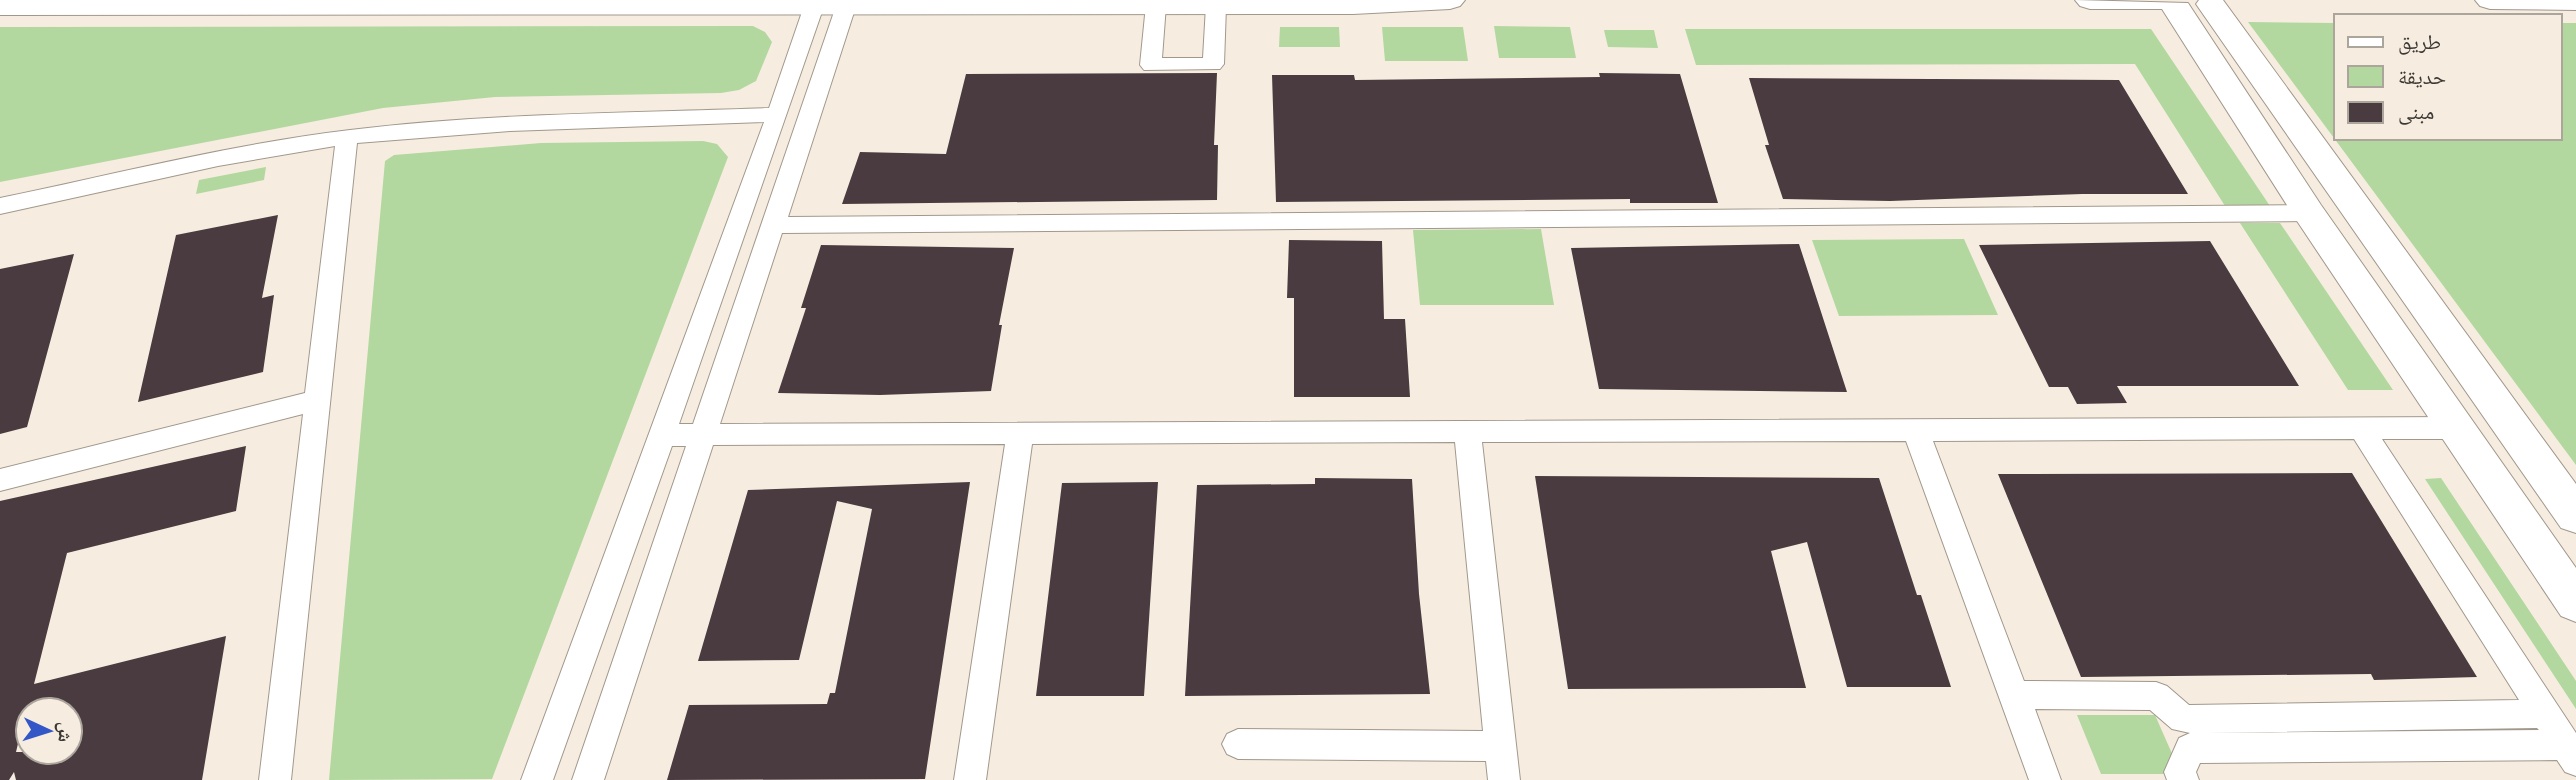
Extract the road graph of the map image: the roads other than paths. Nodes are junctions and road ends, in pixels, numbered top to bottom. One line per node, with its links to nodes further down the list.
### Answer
1 (1450, 0): 11 (main road)
2 (2090, 0): 5 (main road)
3 (2490, 0): 4 (main road)
4 (2576, 1)
5 (2181, 3): 15 (main road); 26 (main road)
6 (212, 4): 8 (main road); 9 (main road)
7 (1156, 5): 10 (main road); 11 (main road); 11 (street)
8 (0, 6)
9 (814, 6): 10 (main road); 12 (street)
10 (846, 6): 16 (street)
11 (1216, 6)
12 (778, 115): 13 (street); 23 (street)
13 (347, 137): 14 (street); 17 (street)
14 (0, 206)
15 (2309, 213): 16 (street); 18 (main road)
16 (774, 225): 24 (street)
17 (318, 400): 25 (street); 33 (street)
18 (2457, 428): 19 (street); 27 (main road)
19 (2361, 429): 20 (street); 29 (street)
20 (1916, 430): 21 (street); 28 (street)
21 (1467, 432): 22 (street); 31 (street)
22 (1020, 434): 24 (street); 36 (street)
23 (662, 435): 24 (street); 34 (street)
24 (704, 435): 35 (street)
25 (0, 480)
26 (2576, 516)
27 (2576, 603)
28 (2014, 695): 29 (street); 38 (street)
29 (2546, 714): 32 (street)
30 (1238, 744): 31 (street)
31 (1500, 746): 37 (street)
32 (2571, 753): 39 (street)
33 (275, 780)
34 (537, 780)
35 (588, 780)
36 (970, 780)
37 (1504, 780)
38 (2045, 780)
39 (2183, 780)

